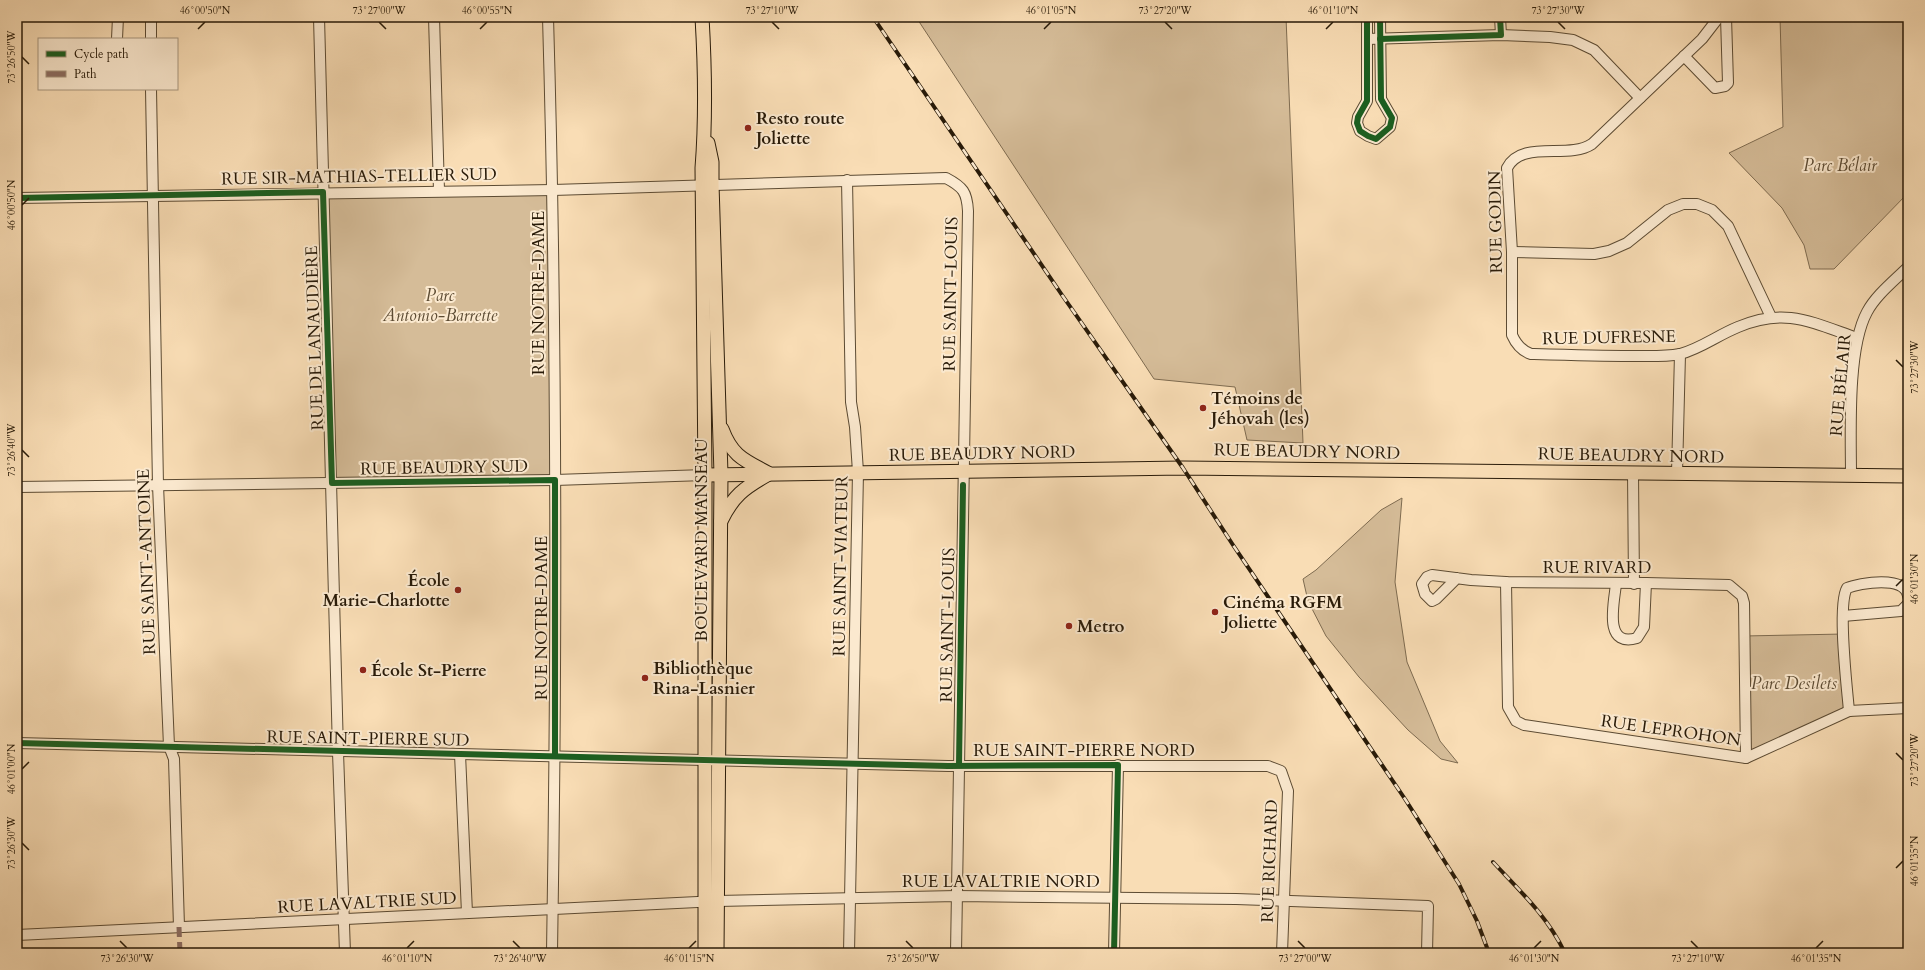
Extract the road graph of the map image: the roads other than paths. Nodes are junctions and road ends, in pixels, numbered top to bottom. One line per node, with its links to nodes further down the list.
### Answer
1 (118, 17): 13 (street)
2 (151, 17): 14 (street)
3 (319, 17): 25 (street, RUE DE LANAUDIÈRE)
4 (434, 17): 24 (street)
5 (548, 17): 23 (street, RUE NOTRE-DAME)
6 (702, 17): 21 (main road, BOULEVARD MANSEAU)
7 (1367, 17): 15 (street)
8 (1380, 17): 16 (street)
9 (1500, 17): 12 (street)
10 (1719, 17): 17 (street, RUE GODIN)
11 (1726, 17): 17 (street)
12 (1501, 35): 16 (street); 19 (street)
13 (117, 38)
14 (151, 38)
15 (1367, 39): 16 (street); 16 (street)
16 (1380, 39)
17 (1684, 56): 19 (street, RUE GODIN)
18 (148, 91): 26 (street, RUE SAINT-ANTOINE)
19 (1640, 98): 28 (street, RUE GODIN)
20 (847, 180): 21 (street, RUE SIR-MATHIAS-TELLIER SUD); 22 (street, RUE SIR-MATHIAS-TELLIER SUD); 36 (street, RUE SAINT-VIATEUR)
21 (707, 184): 23 (street, RUE SIR-MATHIAS-TELLIER SUD); 34 (main road, BOULEVARD MANSEAU); 41 (main road, BOULEVARD MANSEAU)
22 (963, 189): 35 (street, RUE SAINT-LOUIS)
23 (553, 190): 24 (street, RUE SIR-MATHIAS-TELLIER SUD); 44 (street, RUE NOTRE-DAME)
24 (439, 191): 25 (street, RUE SIR-MATHIAS-TELLIER SUD)
25 (323, 192): 26 (street, RUE SIR-MATHIAS-TELLIER SUD); 45 (street, RUE DE LANAUDIÈRE)
26 (152, 196): 27 (street, RUE SIR-MATHIAS-TELLIER SUD); 46 (street, RUE SAINT-ANTOINE)
27 (17, 198)
28 (1512, 252): 30 (street); 32 (street, RUE GODIN)
29 (1908, 267): 31 (street, RUE BÉLAIR)
30 (1771, 318): 31 (street, RUE DUFRESNE); 33 (street, RUE DUFRESNE)
31 (1857, 338): 42 (street, RUE BÉLAIR)
32 (1521, 348): 33 (street, RUE DUFRESNE)
33 (1680, 354): 38 (street)
34 (718, 416): 39 (main road, BOULEVARD MANSEAU); 40 (main road)
35 (963, 471): 36 (main road, RUE BEAUDRY NORD); 37 (main road, RUE BEAUDRY NORD); 67 (street, RUE SAINT-LOUIS)
36 (858, 472): 40 (main road, RUE BEAUDRY NORD); 66 (street, RUE SAINT-VIATEUR)
37 (1633, 472): 38 (main road, RUE BEAUDRY NORD); 53 (street)
38 (1677, 473): 42 (main road, RUE BEAUDRY NORD)
39 (721, 474): 40 (main road, RUE BEAUDRY NORD); 41 (main road, RUE BEAUDRY NORD); 48 (main road, BOULEVARD MANSEAU)
40 (769, 474): 48 (main road)
41 (705, 475): 44 (street, RUE BEAUDRY SUD); 65 (main road, BOULEVARD MANSEAU)
42 (1851, 476): 43 (main road, RUE BEAUDRY NORD)
43 (1908, 476)
44 (555, 480): 45 (street, RUE BEAUDRY SUD); 63 (street, RUE NOTRE-DAME)
45 (332, 482): 46 (street, RUE BEAUDRY SUD); 61 (street, RUE DE LANAUDIÈRE)
46 (158, 485): 47 (street, RUE BEAUDRY SUD); 60 (street, RUE SAINT-ANTOINE)
47 (17, 487)
48 (720, 524): 65 (main road, BOULEVARD MANSEAU)
49 (1457, 578): 50 (street, RUE RIVARD)
50 (1506, 582): 52 (street, RUE RIVARD); 64 (street, RUE LEPROHON)
51 (1646, 583): 52 (street); 53 (street, RUE RIVARD); 64 (street, RUE RIVARD)
52 (1616, 584): 53 (street, RUE RIVARD)
53 (1634, 584)
54 (1908, 596): 56 (street)
55 (1908, 604): 56 (street)
56 (1843, 616): 58 (street)
57 (1908, 708): 58 (street, RUE LEPROHON)
58 (1849, 711): 64 (street, RUE LEPROHON)
59 (17, 743): 60 (street, RUE SAINT-PIERRE SUD)
60 (169, 746): 61 (street, RUE SAINT-PIERRE SUD); 78 (street, RUE SAINT-ANTOINE)
61 (338, 752): 62 (street, RUE SAINT-PIERRE SUD); 77 (street, RUE DE LANAUDIÈRE)
62 (460, 754): 63 (street, RUE SAINT-PIERRE SUD); 76 (street)
63 (555, 756): 65 (street, RUE SAINT-PIERRE SUD); 75 (street, RUE NOTRE-DAME)
64 (1746, 758)
65 (712, 760): 66 (street, RUE SAINT-PIERRE NORD); 74 (main road, BOULEVARD MANSEAU)
66 (853, 764): 67 (street, RUE SAINT-PIERRE NORD); 72 (street, RUE SAINT-VIATEUR)
67 (959, 765): 68 (street, RUE SAINT-PIERRE NORD); 70 (street, RUE SAINT-LOUIS)
68 (1118, 765): 69 (street, RUE SAINT-PIERRE NORD); 71 (street)
69 (1281, 771): 73 (street, RUE RICHARD)
70 (957, 896): 71 (street, RUE LAVALTRIE NORD); 72 (street, RUE LAVALTRIE NORD); 85 (street, RUE SAINT-LOUIS)
71 (1115, 897): 73 (street, RUE LAVALTRIE NORD); 86 (street)
72 (850, 899): 74 (street, RUE LAVALTRIE NORD); 84 (street, RUE SAINT-VIATEUR)
73 (1283, 901): 87 (street, RUE RICHARD); 88 (street, RUE LAVALTRIE NORD)
74 (711, 902): 75 (street, RUE LAVALTRIE SUD); 82 (main road, BOULEVARD MANSEAU); 83 (main road, BOULEVARD MANSEAU)
75 (553, 909): 76 (street, RUE LAVALTRIE SUD); 81 (street, RUE NOTRE-DAME)
76 (467, 913): 77 (street, RUE LAVALTRIE SUD)
77 (344, 919): 78 (street, RUE LAVALTRIE SUD); 80 (street, RUE DE LANAUDIÈRE)
78 (179, 927): 79 (street, RUE LAVALTRIE SUD)
79 (17, 935)
80 (345, 953)
81 (552, 953)
82 (705, 953)
83 (717, 953)
84 (849, 953)
85 (956, 953)
86 (1114, 953)
87 (1282, 953)
88 (1427, 953)

